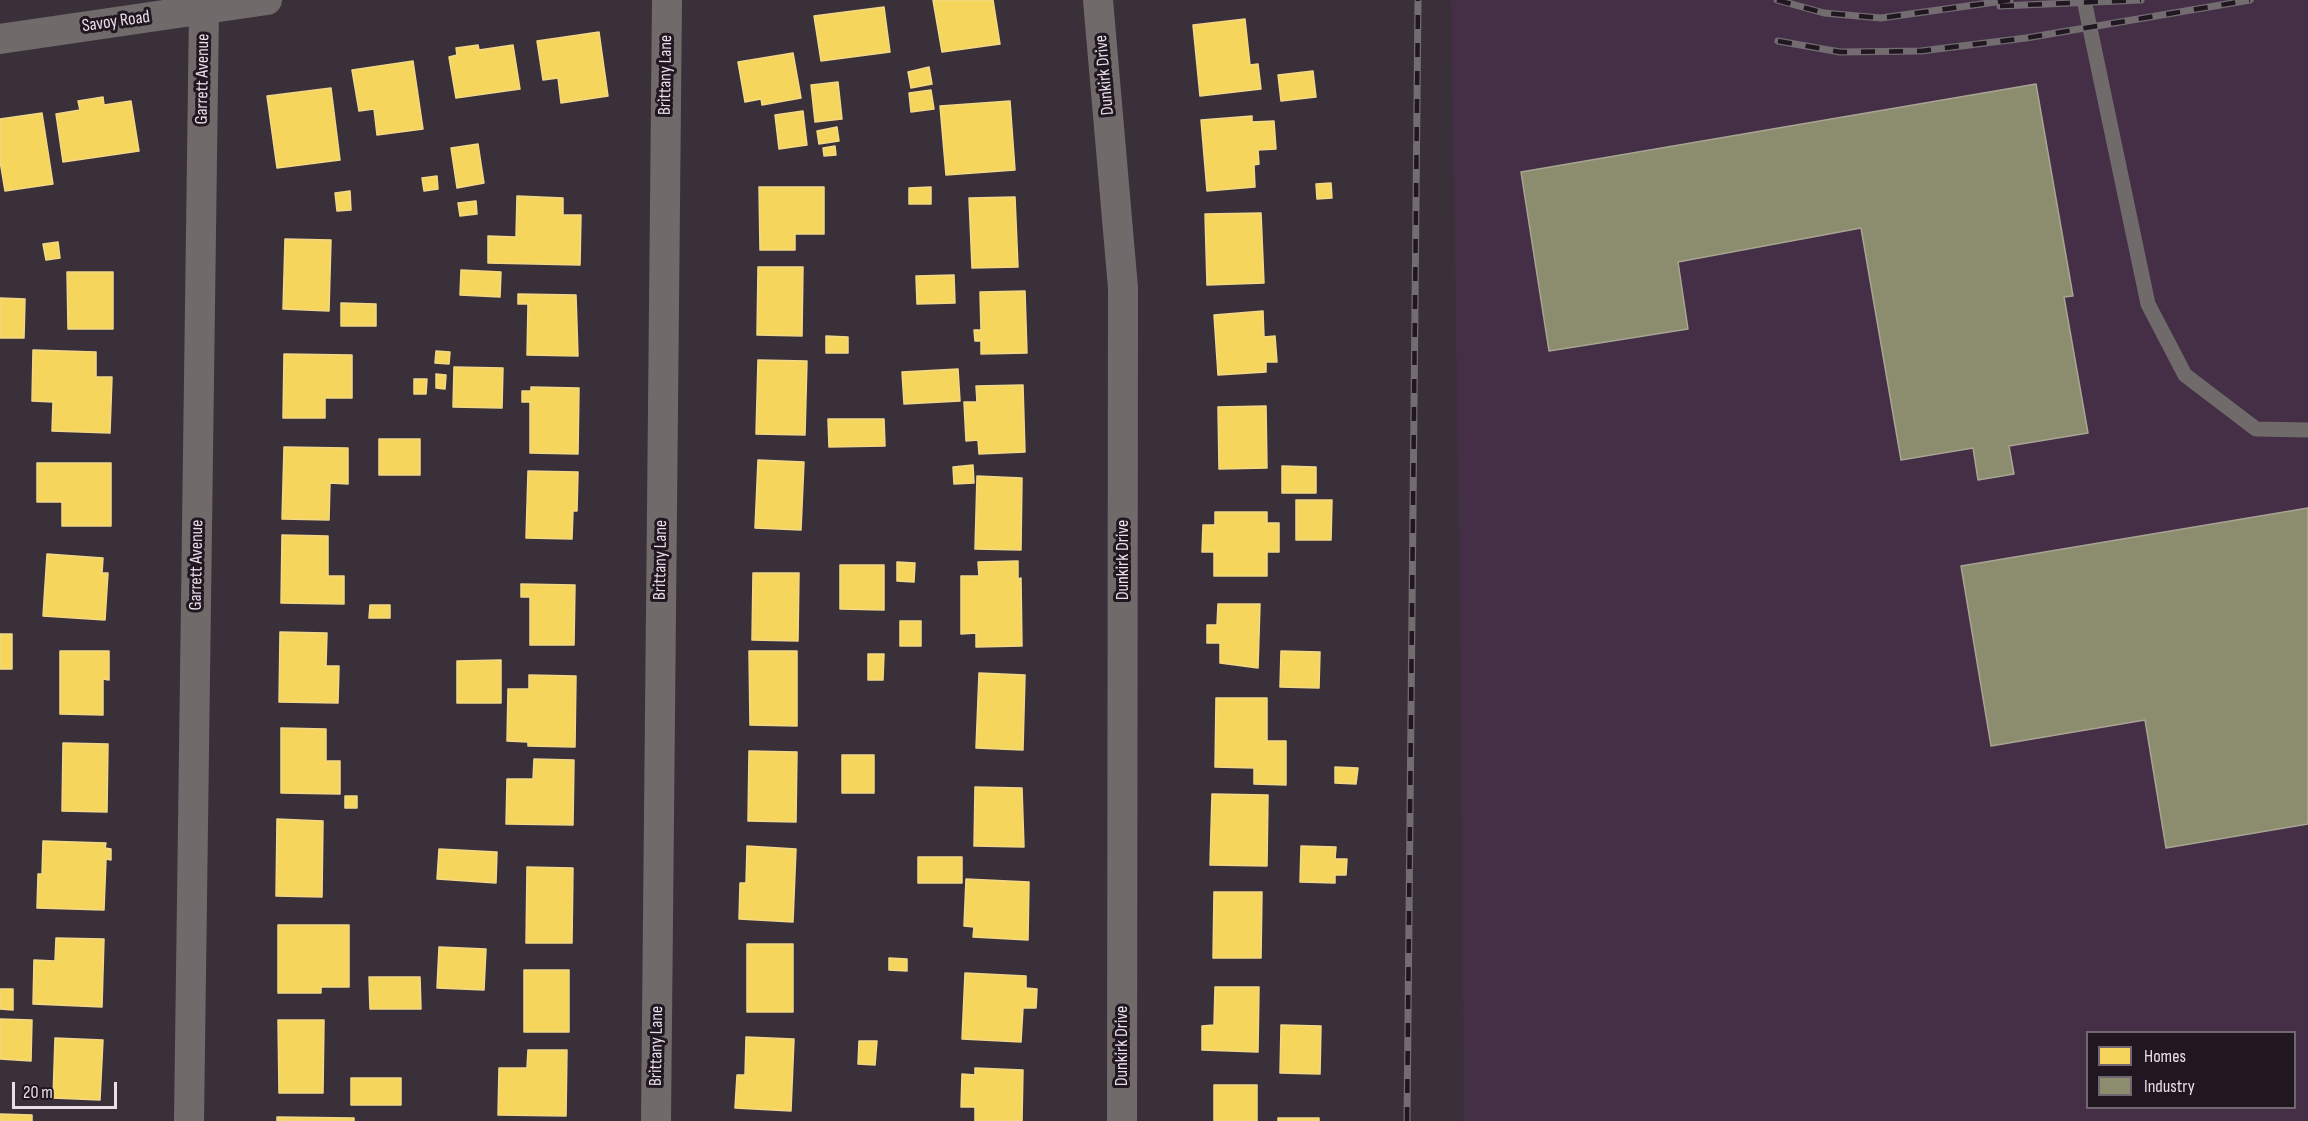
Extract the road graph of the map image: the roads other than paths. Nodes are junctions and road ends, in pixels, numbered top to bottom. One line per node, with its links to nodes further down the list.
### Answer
1 (267, 0): 5 (street, Savoy Road)
2 (667, 0): 9 (street, Brittany Lane)
3 (1098, 0): 10 (street, Dunkirk Drive)
4 (2084, 0): 7 (lane)
5 (204, 9): 6 (street, Savoy Road); 8 (street, Garrett Avenue)
6 (0, 39)
7 (2308, 430)
8 (189, 1121)
9 (656, 1121)
10 (1122, 1121)

